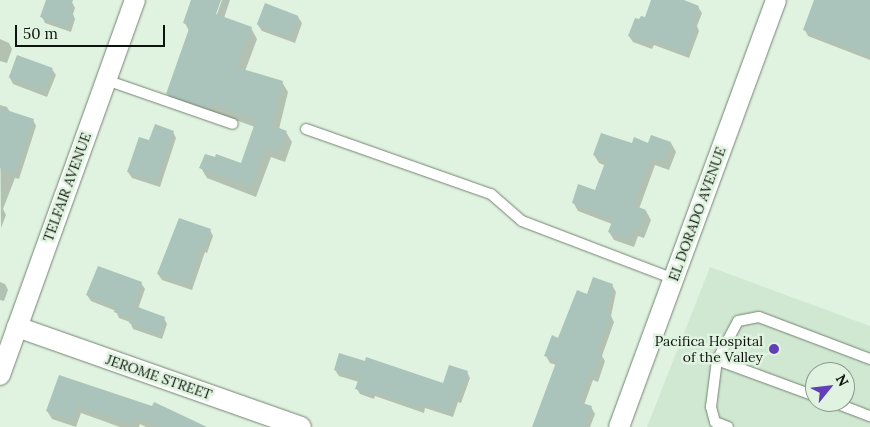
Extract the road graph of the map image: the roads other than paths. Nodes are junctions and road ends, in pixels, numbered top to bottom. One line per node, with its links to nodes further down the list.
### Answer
1 (135, 0): 3 (street, TELFAIR AVENUE)
2 (776, 0): 6 (street, EL DORADO AVENUE)
3 (106, 80): 4 (lane); 7 (street, TELFAIR AVENUE)
4 (232, 124)
5 (306, 129): 6 (lane)
6 (674, 279): 15 (street, EL DORADO AVENUE)
7 (17, 328): 10 (street, TELFAIR AVENUE); 14 (street, JEROME STREET)
8 (870, 359): 9 (lane)
9 (717, 360): 11 (lane); 16 (lane)
10 (0, 375)
11 (805, 392)
12 (855, 410): 13 (lane)
13 (870, 416)
14 (301, 427)
15 (619, 427)
16 (728, 427)

